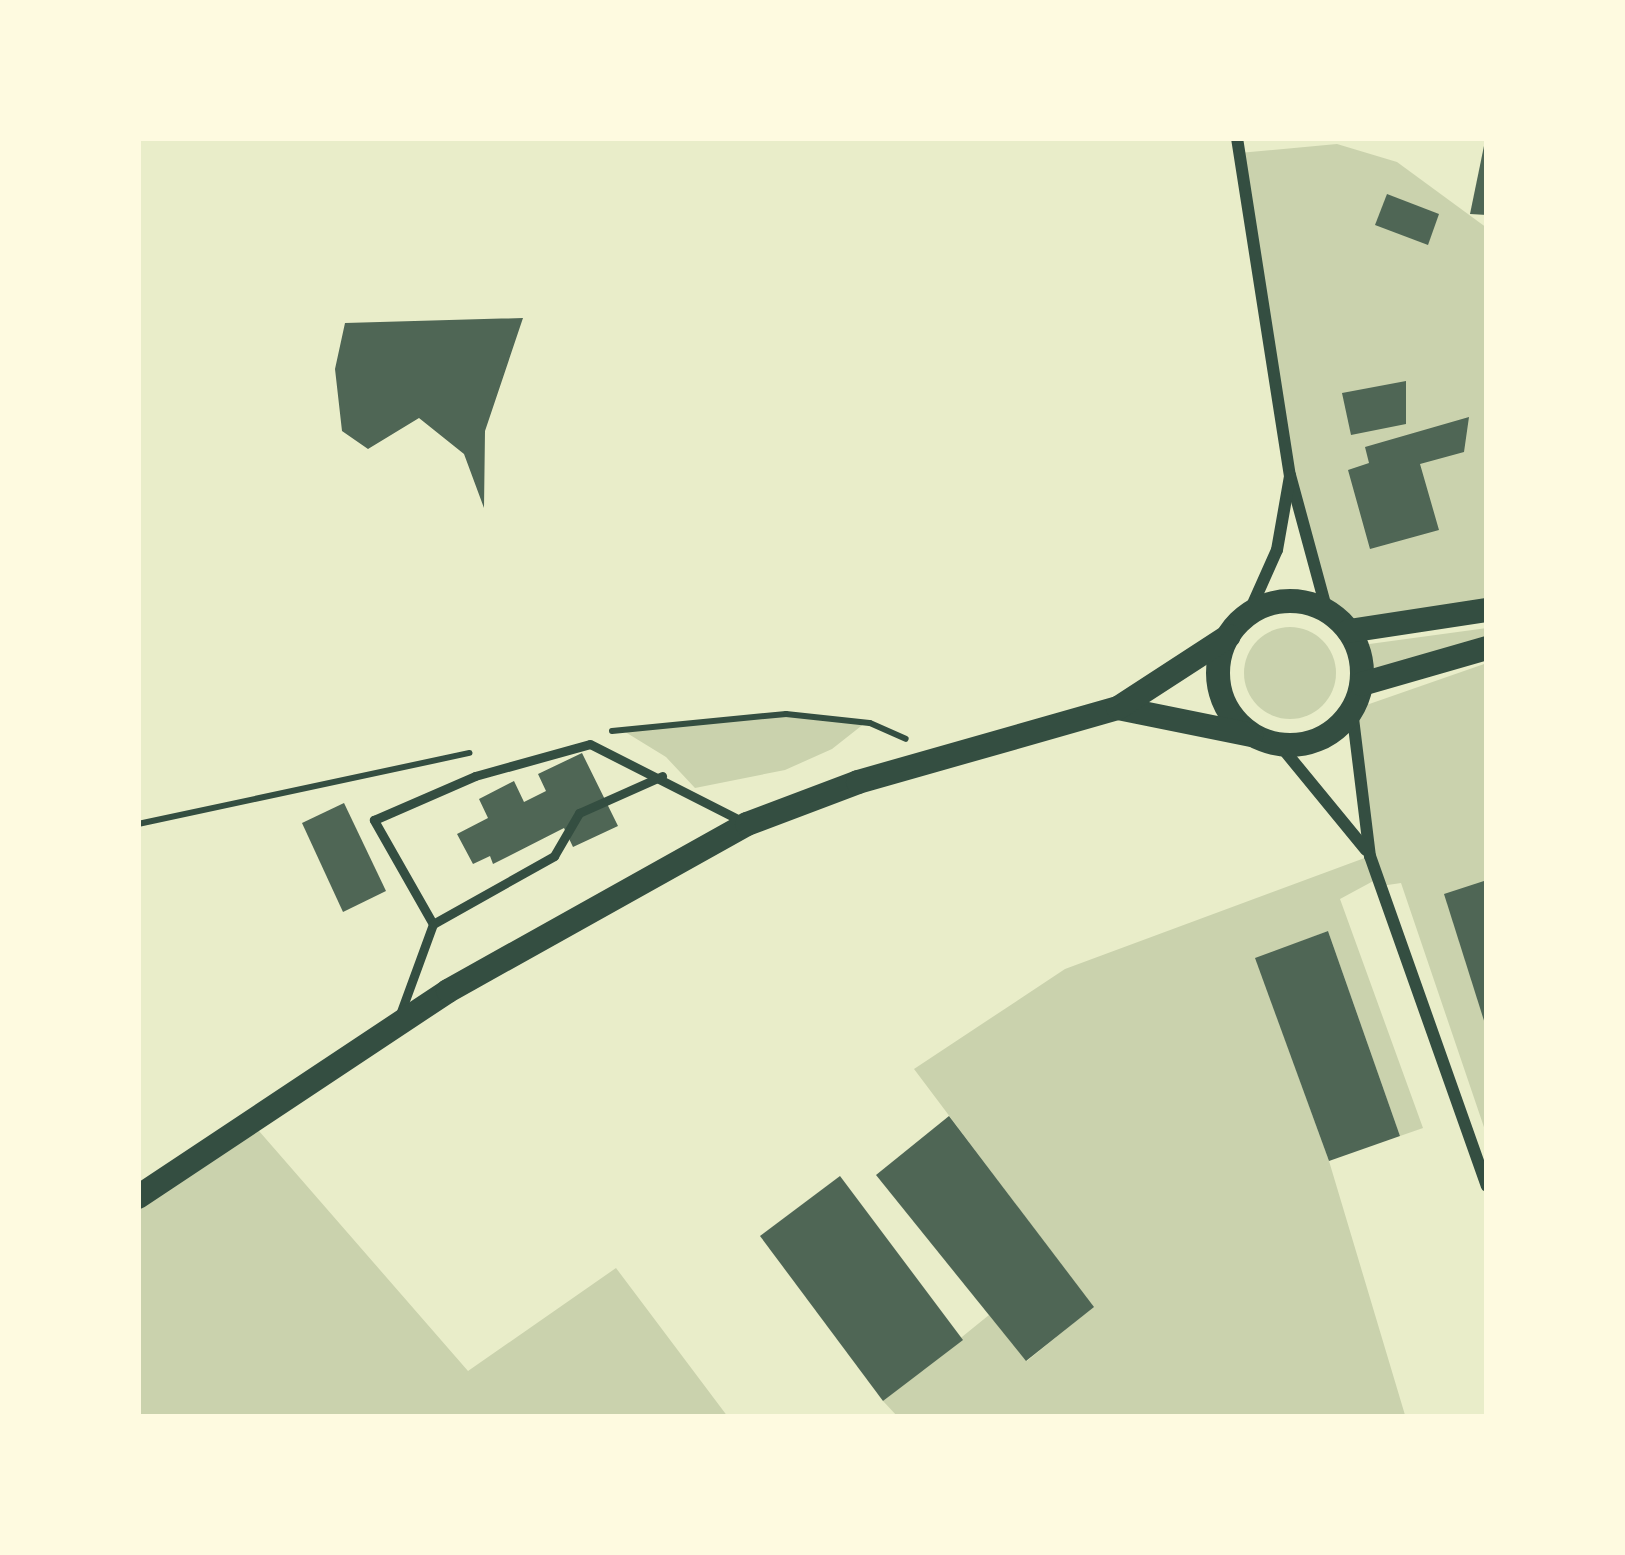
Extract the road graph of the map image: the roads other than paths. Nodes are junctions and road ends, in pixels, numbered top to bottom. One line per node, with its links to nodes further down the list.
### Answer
1 (1237, 138): 2 (street)
2 (1290, 475): 4 (street); 5 (street)
3 (1487, 610): 6 (main road)
4 (1327, 611): 5 (main road); 6 (main road)
5 (1248, 615): 7 (main road)
6 (1349, 631): 9 (main road)
7 (1229, 636): 10 (main road); 12 (main road)
8 (1487, 649): 9 (main road)
9 (1362, 684): 11 (main road)
10 (1118, 708): 12 (main road); 15 (main road)
11 (1352, 710): 13 (main road); 16 (street)
12 (1253, 735): 13 (main road)
13 (1279, 744): 16 (street)
14 (662, 776): 15 (lane); 17 (lane); 17 (lane)
15 (747, 824): 18 (main road)
16 (1370, 856): 19 (street)
17 (433, 925): 18 (lane)
18 (394, 1028): 20 (main road)
19 (1487, 1186)
20 (138, 1197)

